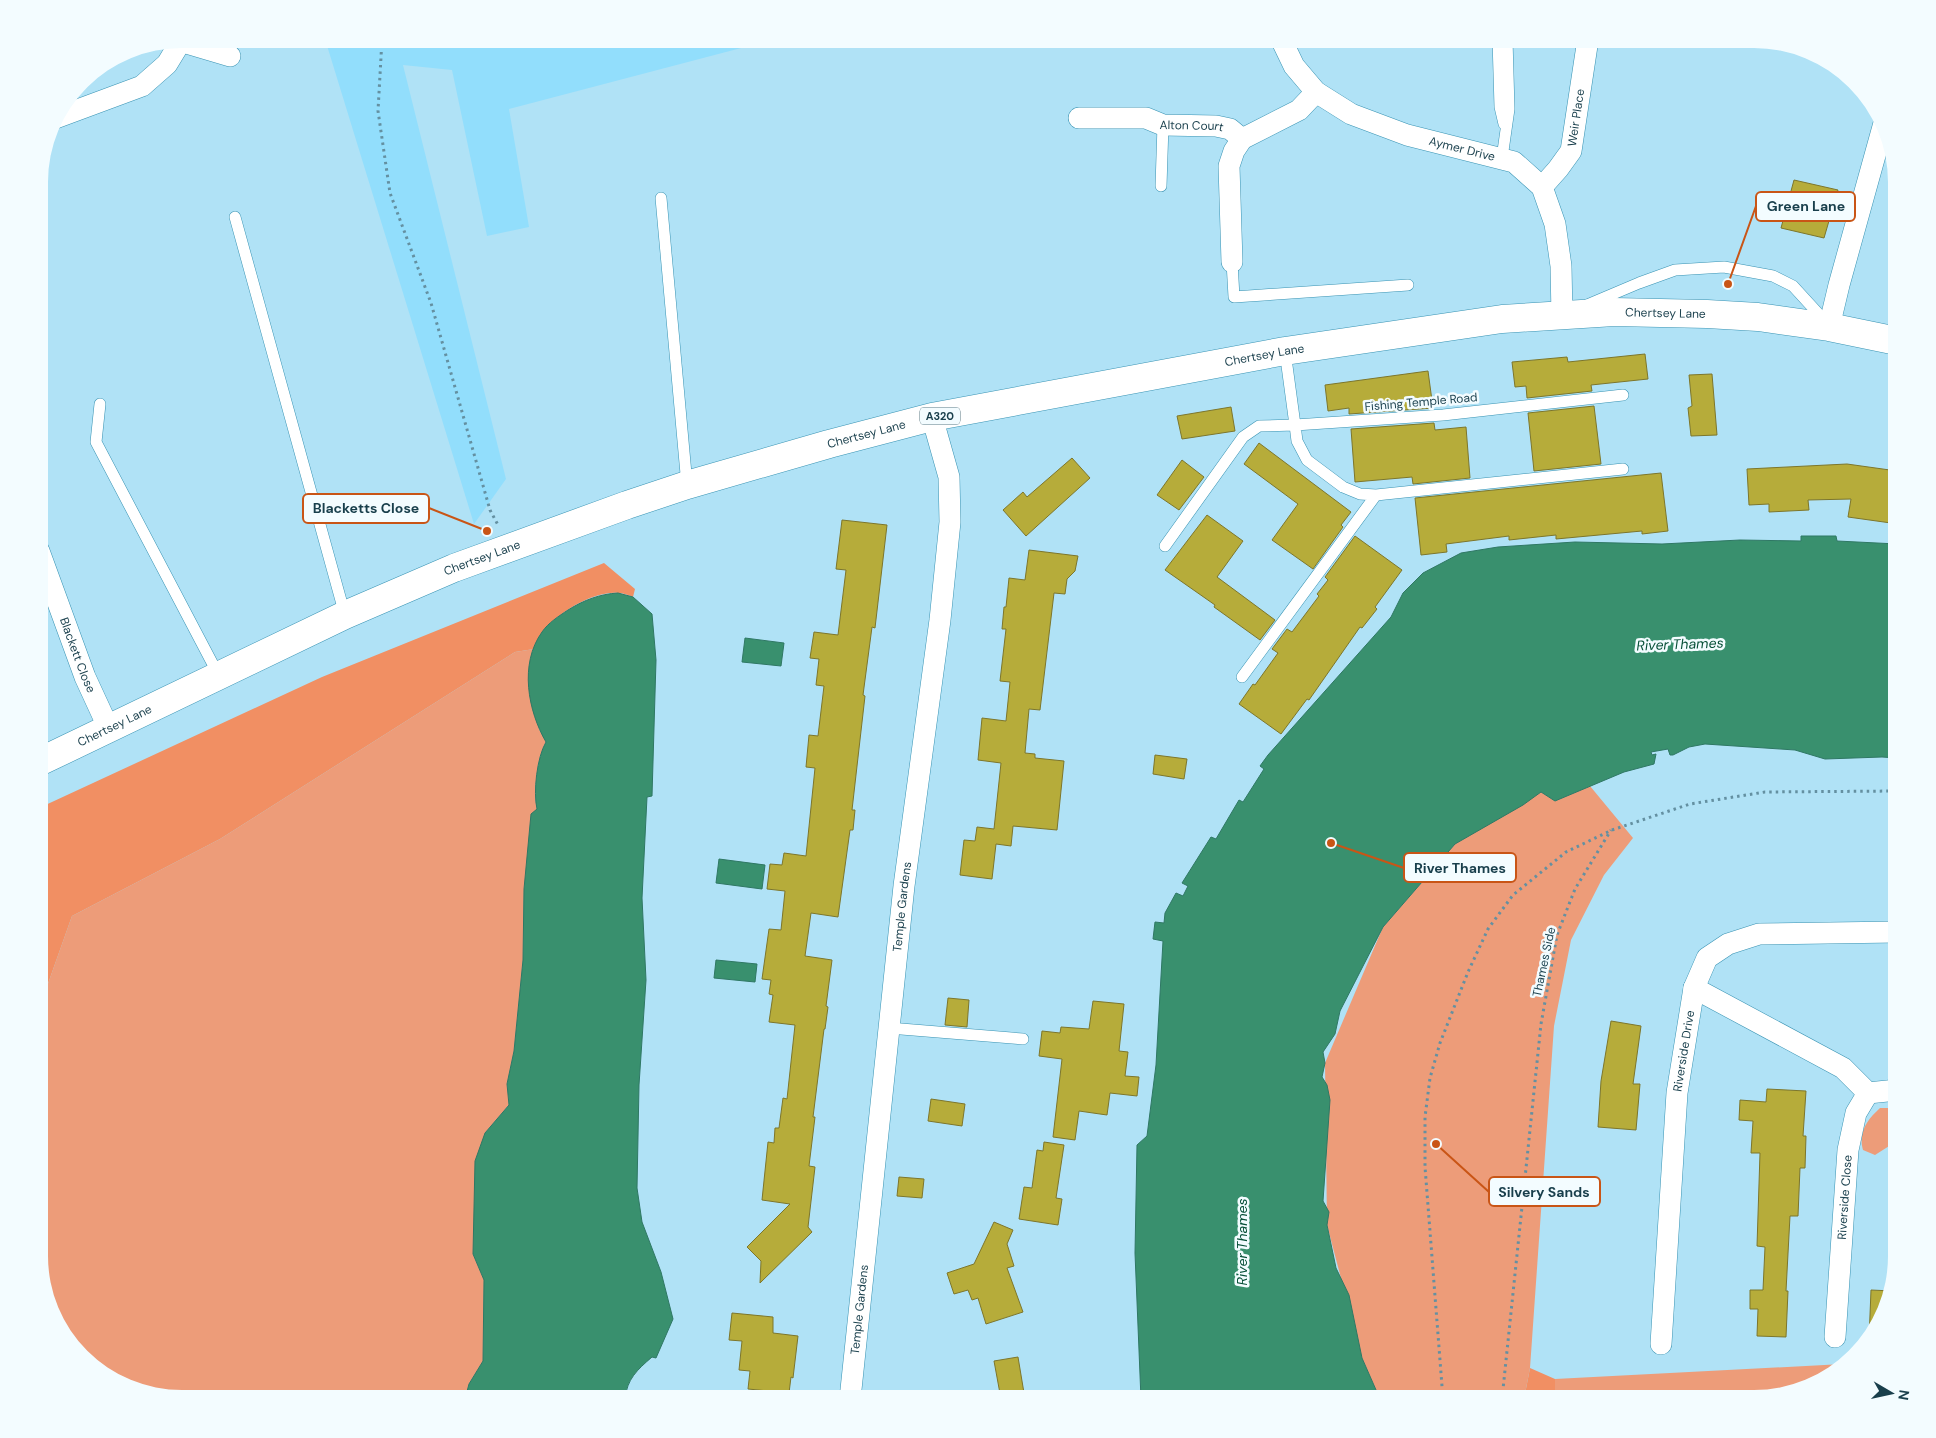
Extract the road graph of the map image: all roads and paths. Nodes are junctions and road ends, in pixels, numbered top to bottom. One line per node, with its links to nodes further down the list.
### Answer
1 (213, 47): 8 (street)
2 (382, 47): 35 (path)
3 (1285, 47): 9 (street, Aymer Drive)
4 (1498, 47): 13 (lane)
5 (1507, 47): 13 (lane)
6 (1587, 47): 18 (street, Weir Place)
7 (175, 48): 10 (street)
8 (230, 56)
9 (1316, 92): 15 (street); 16 (street, Aymer Drive)
10 (65, 114)
11 (1078, 118): 12 (street, Alton Court)
12 (1163, 125): 15 (street, Alton Court); 17 (lane)
13 (1505, 128): 16 (lane)
14 (1880, 137): 24 (street)
15 (1242, 139): 21 (street, Alton Court)
16 (1502, 158): 18 (street, Aymer Drive)
17 (1160, 186)
18 (1542, 187): 23 (street, Aymer Drive)
19 (660, 198): 32 (lane)
20 (235, 216): 37 (lane)
21 (1232, 262): 22 (lane)
22 (1408, 285)
23 (1562, 316): 24 (main road, Chertsey Lane / A320); 24 (lane); 26 (main road, Chertsey Lane / A320)
24 (1829, 326): 25 (main road, Chertsey Lane / A320)
25 (1888, 339)
26 (1285, 351): 29 (main road, Chertsey Lane / A320); 30 (lane)
27 (1623, 395): 30 (lane, Fishing Temple Road)
28 (100, 404): 38 (lane)
29 (932, 417): 32 (main road, Chertsey Lane / A320); 46 (street, Temple Gardens)
30 (1295, 424): 33 (lane); 34 (lane, Fishing Temple Road)
31 (1623, 469): 33 (lane)
32 (687, 485): 35 (main road, Chertsey Lane / A320)
33 (1376, 495): 39 (lane)
34 (1165, 546)
35 (510, 547): 37 (main road, Chertsey Lane / A320)
36 (48, 576): 40 (street, Blackett Close)
37 (345, 615): 38 (main road, Chertsey Lane / A320)
38 (218, 674): 40 (main road, Chertsey Lane / A320)
39 (1242, 677)
40 (109, 729): 41 (main road, Chertsey Lane / A320)
41 (48, 758)
42 (1888, 791): 43 (path)
43 (1612, 830): 53 (path); 54 (path, Thames Side)
44 (1888, 932): 45 (street, Riverside Drive)
45 (1694, 988): 49 (street); 51 (street, Riverside Drive)
46 (890, 1028): 47 (lane); 52 (street, Temple Gardens)
47 (1023, 1040)
48 (1888, 1091): 49 (street)
49 (1868, 1093): 50 (street, Riverside Close)
50 (1836, 1336)
51 (1661, 1344)
52 (851, 1390)
53 (1442, 1390)
54 (1503, 1390)

